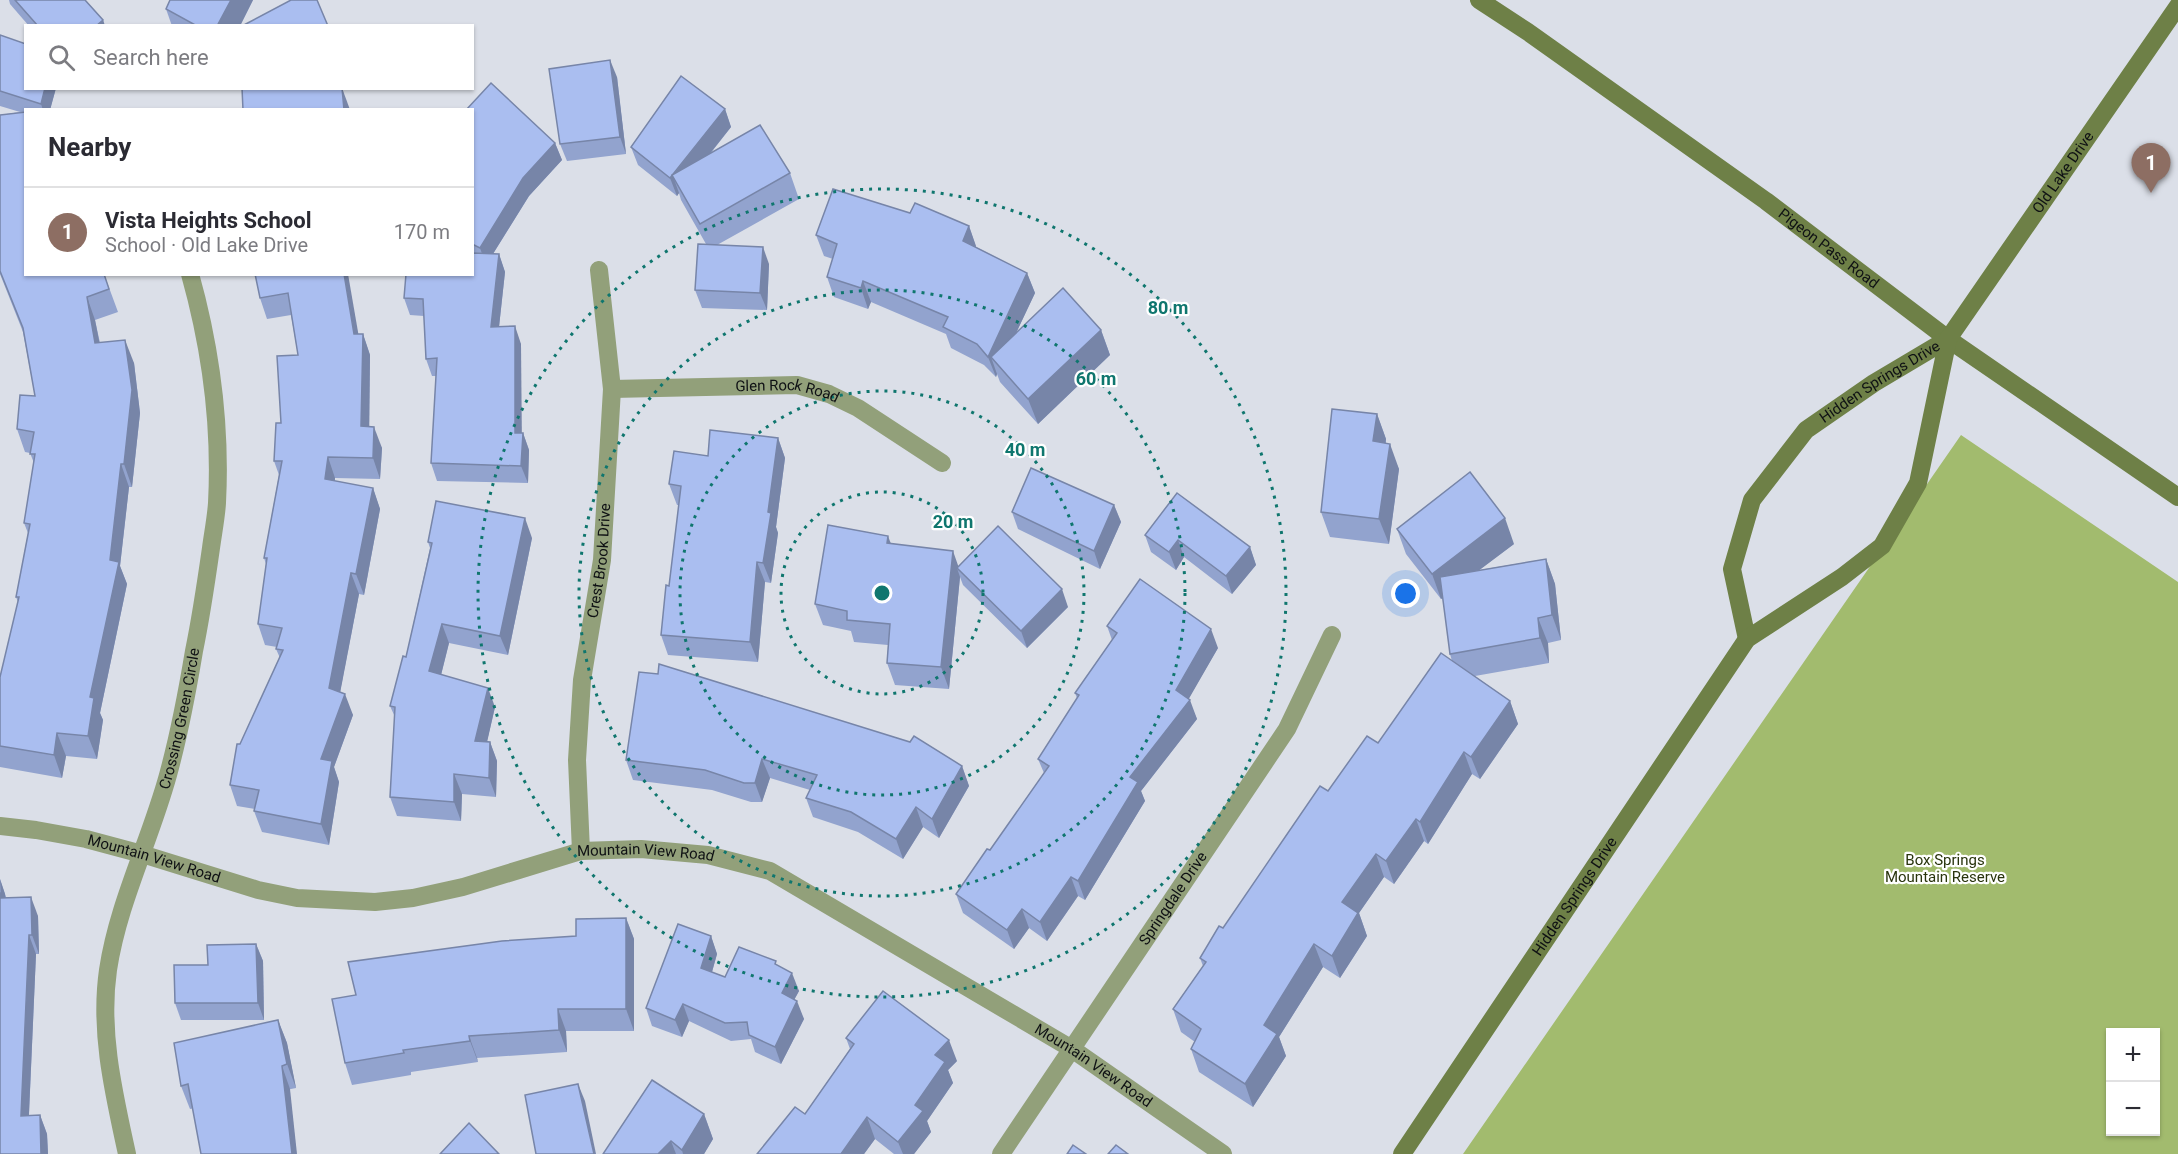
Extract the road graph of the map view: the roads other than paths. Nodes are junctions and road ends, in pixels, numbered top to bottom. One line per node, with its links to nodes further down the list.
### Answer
1 (1479, 0): 5 (street, Pigeon Pass Road)
2 (2178, 6): 5 (street, Old Lake Drive)
3 (600, 270): 6 (street, Crest Brook Drive)
4 (191, 276): 13 (street, Crossing Green Circle)
5 (1948, 339): 8 (street, Pigeon Pass Road); 10 (street, Hidden Springs Drive); 10 (street, Hidden Springs Drive)
6 (612, 389): 7 (street, Glen Rock Road); 12 (street, Crest Brook Drive)
7 (942, 463)
8 (2178, 497)
9 (1332, 635): 14 (street, Springdale Drive)
10 (1747, 639): 18 (street, Hidden Springs Drive)
11 (0, 826): 13 (street, Mountain View Road)
12 (581, 851): 13 (street, Mountain View Road); 14 (street, Mountain View Road)
13 (142, 854): 15 (street, Crossing Green Circle)
14 (1072, 1050): 16 (street, Springdale Drive); 17 (street, Mountain View Road)
15 (127, 1154)
16 (1001, 1154)
17 (1223, 1154)
18 (1402, 1154)

